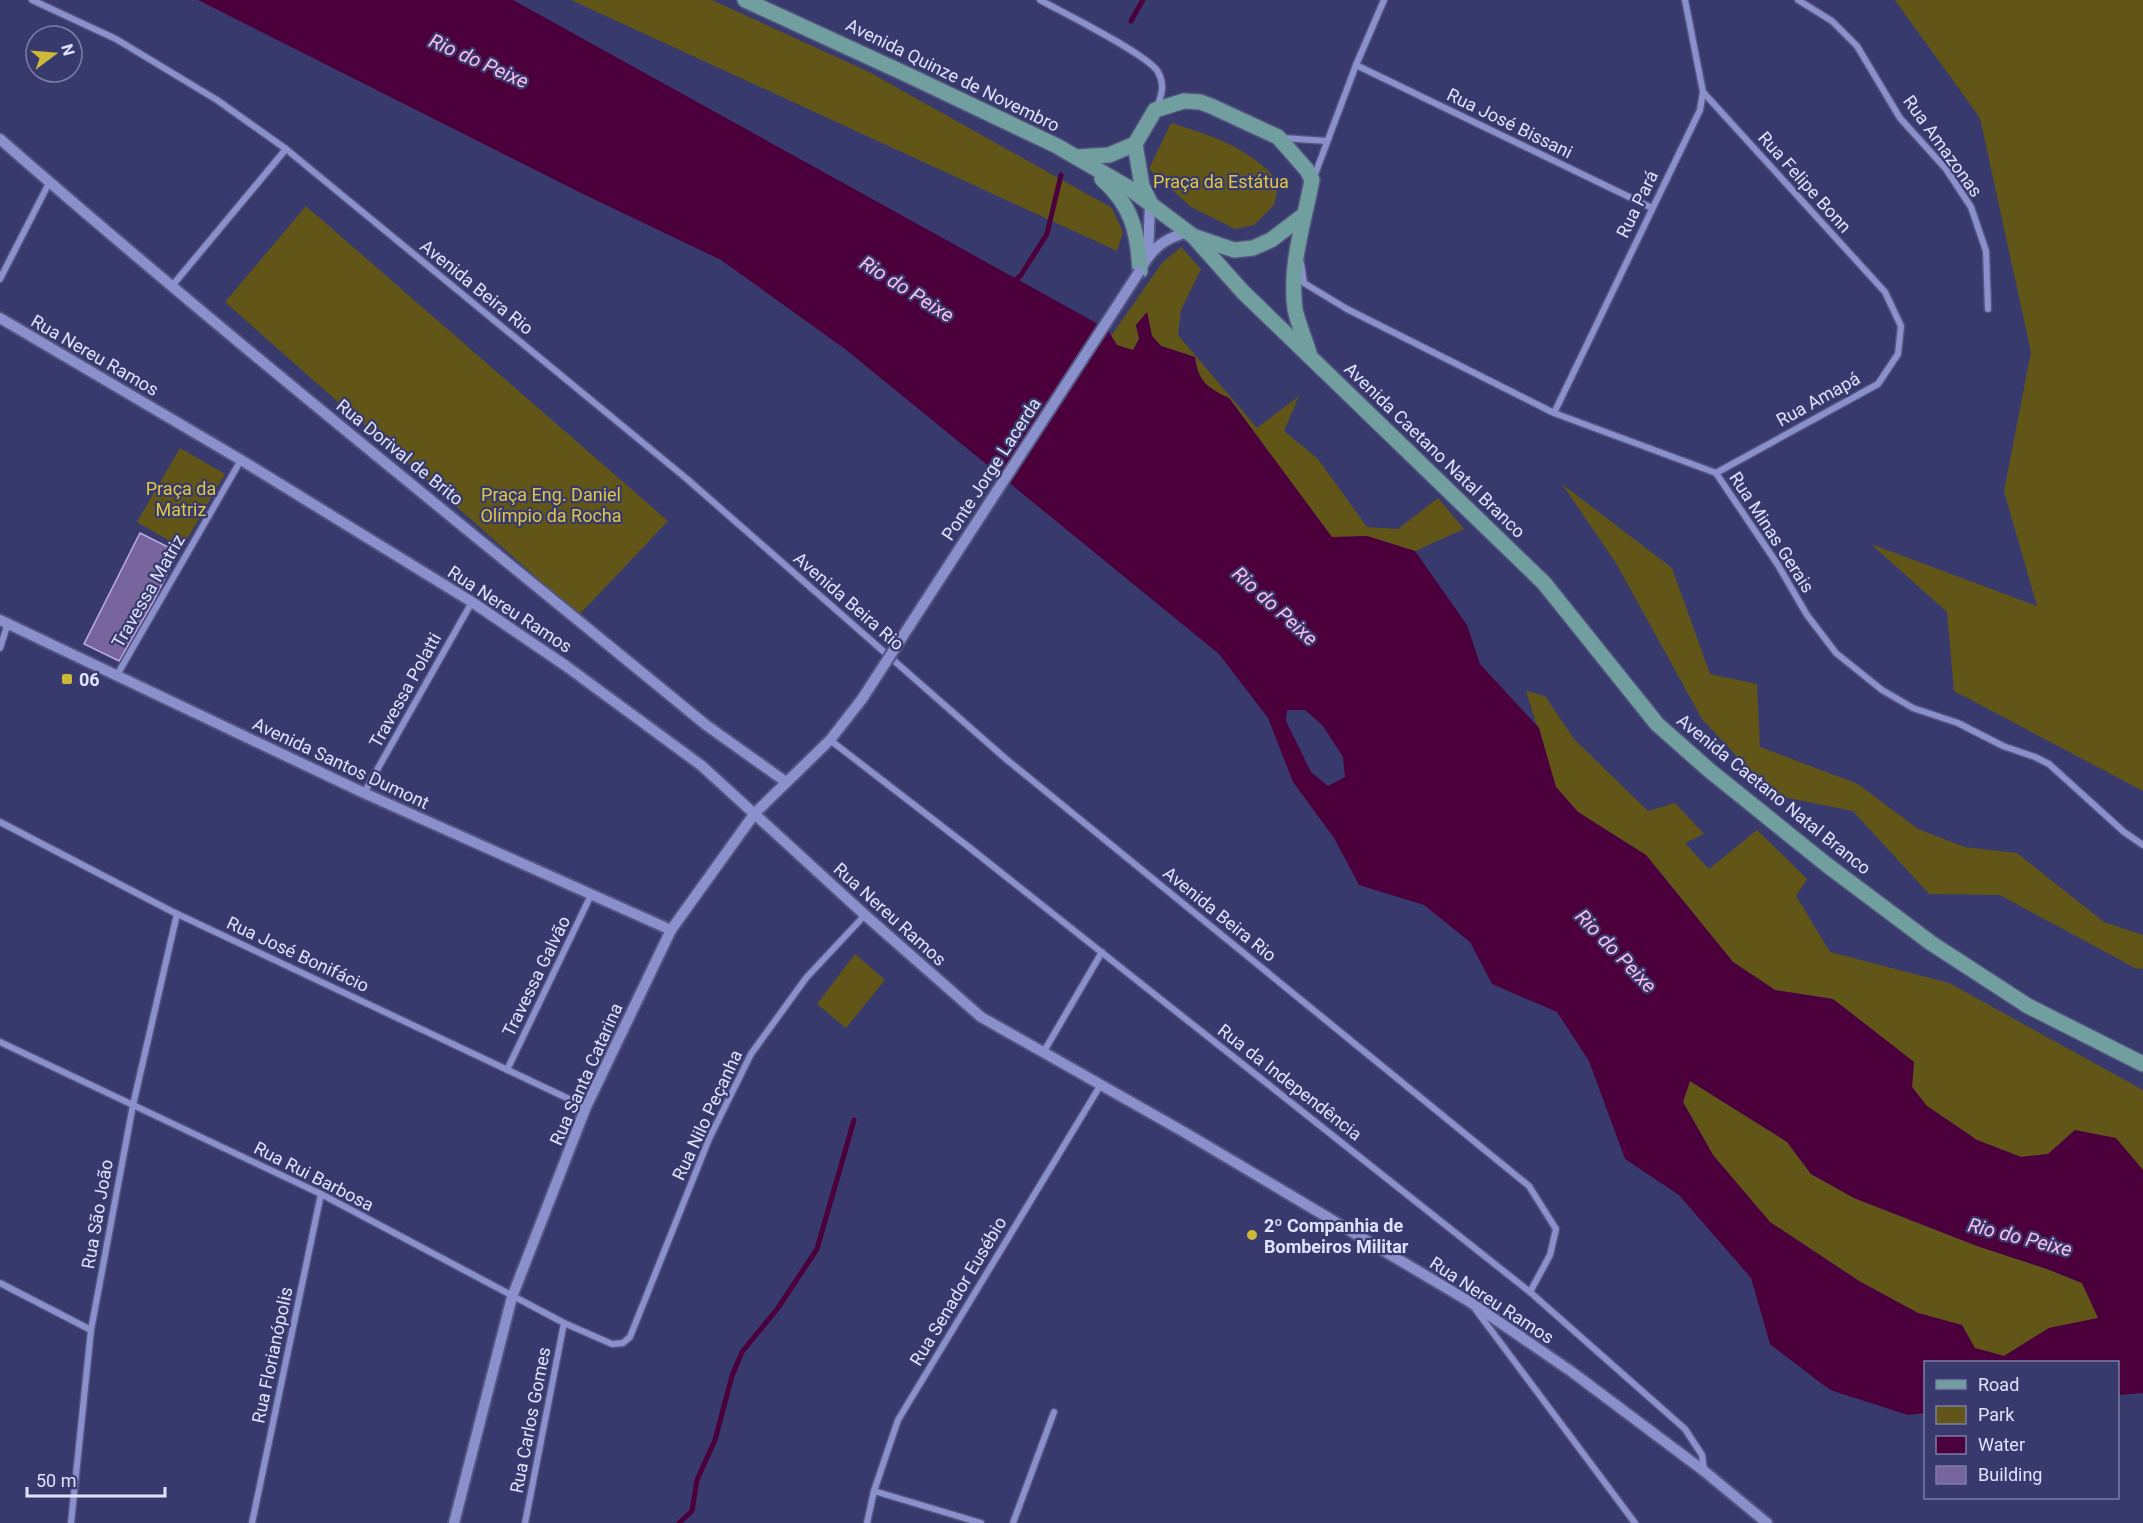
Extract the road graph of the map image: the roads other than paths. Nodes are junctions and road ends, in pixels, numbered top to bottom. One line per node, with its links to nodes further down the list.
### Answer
1 (32, 0): 14 (street, Avenida Beira Rio)
2 (745, 0): 15 (main road, Avenida Quinze de Novembro)
3 (1040, 0): 9 (street)
4 (1384, 0): 7 (street)
5 (1685, 0): 8 (street, Rua Pará)
6 (1798, 0): 28 (street, Rua Amazonas)
7 (1356, 66): 12 (street); 19 (street, Rua José Bissani)
8 (1702, 92): 19 (street, Rua Pará); 27 (street, Rua Felipe Bonn)
9 (1155, 110): 10 (main road); 13 (main road)
10 (1278, 137): 12 (street); 16 (main road)
11 (0, 139): 17 (street, Rua Dorival de Brito)
12 (1327, 141): 16 (street)
13 (1135, 144): 15 (main road); 18 (main road)
14 (286, 149): 26 (street); 59 (street, Avenida Beira Rio)
15 (1077, 158): 18 (main road, Avenida Quinze de Novembro); 24 (main road)
16 (1312, 180): 20 (main road)
17 (49, 183): 25 (street); 26 (street, Rua Dorival de Brito)
18 (1150, 203): 21 (main road); 23 (street, Ponte Jorge Lacerda)
19 (1652, 208): 31 (street, Rua Pará)
20 (1304, 215): 21 (main road); 22 (main road, Avenida Caetano Natal Branco)
21 (1191, 234): 23 (street, Ponte Jorge Lacerda); 30 (main road, Avenida Caetano Natal Branco)
22 (1298, 242): 30 (main road, Avenida Caetano Natal Branco); 31 (street, Rua Minas Gerais)
23 (1148, 256): 24 (street, Ponte Jorge Lacerda)
24 (1139, 272): 38 (street, Ponte Jorge Lacerda, bridge)
25 (0, 279)
26 (172, 286): 40 (street, Rua Dorival de Brito)
27 (1885, 292): 33 (street, Rua Amapá)
28 (1988, 309)
29 (0, 318): 32 (street, Rua Nereu Ramos)
30 (1310, 356): 52 (main road, Avenida Caetano Natal Branco)
31 (1554, 413): 33 (street, Rua Minas Gerais)
32 (241, 460): 34 (street, Rua Nereu Ramos); 37 (street, Travessa Matriz)
33 (1716, 473): 44 (street, Rua Minas Gerais)
34 (472, 602): 41 (street, Travessa Polatti); 42 (street, Rua Nereu Ramos)
35 (4, 622): 36 (street); 37 (street, Avenida Santos Dumont)
36 (0, 648)
37 (117, 675): 41 (street, Avenida Santos Dumont)
38 (862, 699): 39 (street, Rua Santa Catarina)
39 (830, 740): 40 (street, Rua Santa Catarina); 49 (street, Rua da Independência)
40 (786, 782): 42 (street, Rua Santa Catarina)
41 (364, 793): 45 (street, Avenida Santos Dumont)
42 (755, 813): 47 (street, Rua Nereu Ramos); 48 (street, Rua Santa Catarina)
43 (0, 822): 46 (street, Rua José Bonifácio)
44 (2143, 846)
45 (591, 895): 48 (street, Avenida Santos Dumont); 53 (street, Travessa Galvão)
46 (177, 914): 53 (street, Rua José Bonifácio); 55 (street, Rua São João)
47 (865, 915): 51 (street, Rua Nereu Ramos); 64 (street, Rua Nilo Peçanha)
48 (671, 930): 56 (street, Rua Santa Catarina)
49 (1102, 952): 51 (street); 59 (street, Rua da Independência)
50 (0, 1042): 55 (street, Rua Rui Barbosa)
51 (1043, 1053): 54 (street, Rua Nereu Ramos)
52 (2143, 1064)
53 (507, 1070): 56 (street, Rua José Bonifácio)
54 (1100, 1086): 61 (street, Rua Nereu Ramos); 67 (street, Rua Senador Eusébio)
55 (133, 1104): 57 (street, Rua Rui Barbosa); 63 (street, Rua São João)
56 (586, 1107): 60 (street, Rua Santa Catarina)
57 (321, 1194): 60 (street, Rua Rui Barbosa); 69 (street, Rua Florianópolis)
58 (0, 1283): 63 (street)
59 (1530, 1292): 66 (street, Rua da Independência)
60 (512, 1297): 62 (street, Rua Rui Barbosa); 70 (street, Rua Santa Catarina)
61 (1470, 1302): 66 (street, Rua Nereu Ramos); 75 (street)
62 (564, 1323): 64 (street, Rua Rui Barbosa); 71 (street, Rua Carlos Gomes)
63 (91, 1330): 68 (street, Rua São João)
64 (612, 1344)
65 (1054, 1412): 74 (street)
66 (1704, 1471): 76 (street, Rua Nereu Ramos)
67 (874, 1491): 72 (street, Rua Senador Eusébio); 73 (street)
68 (71, 1523)
69 (252, 1523)
70 (454, 1523)
71 (525, 1523)
72 (867, 1523)
73 (981, 1523)
74 (1013, 1523)
75 (1635, 1523)
76 (1767, 1523)

